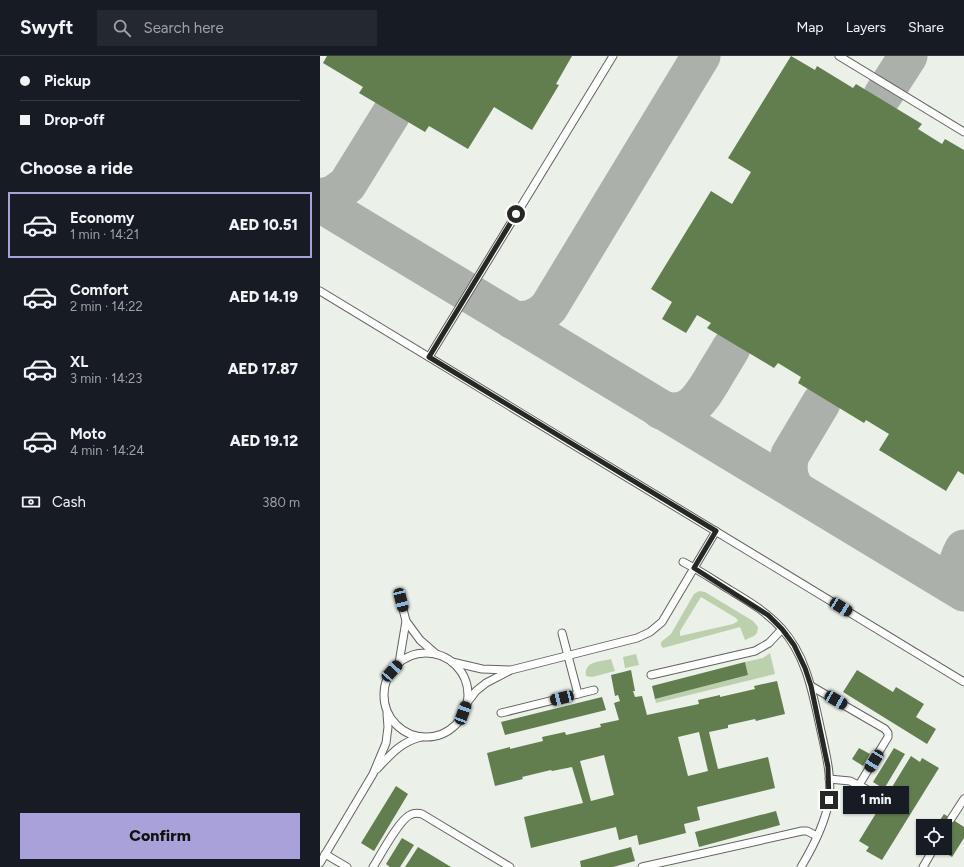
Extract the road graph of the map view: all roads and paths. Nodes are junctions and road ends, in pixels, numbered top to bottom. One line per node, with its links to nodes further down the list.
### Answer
1 (613, 56): 5 (lane)
2 (839, 56): 3 (lane)
3 (964, 132)
4 (320, 291): 5 (lane)
5 (429, 357): 6 (lane)
6 (716, 531): 8 (lane); 19 (lane)
7 (683, 562): 8 (lane)
8 (694, 568): 11 (lane); 14 (lane)
9 (401, 600): 10 (lane)
10 (406, 621): 13 (lane); 16 (lane)
11 (782, 629): 18 (lane); 20 (lane)
12 (562, 633): 14 (lane)
13 (437, 655): 15 (lane); 16 (lane)
14 (568, 656): 17 (lane); 22 (lane)
15 (451, 662): 17 (lane); 23 (lane)
16 (399, 663): 24 (lane)
17 (510, 670): 23 (lane)
18 (652, 675)
19 (964, 682)
20 (811, 686): 28 (lane); 29 (lane)
21 (594, 690): 22 (lane)
22 (578, 694): 25 (lane)
23 (466, 704): 26 (lane)
24 (387, 712): 26 (lane); 27 (lane)
25 (501, 713)
26 (424, 737): 27 (lane)
27 (373, 774): 34 (lane)
28 (829, 779): 29 (lane); 33 (lane)
29 (859, 785): 30 (lane)
30 (866, 790)
31 (964, 799): 32 (lane)
32 (952, 819)
33 (817, 836): 40 (lane); 41 (lane)
34 (326, 854): 36 (lane); 37 (lane)
35 (930, 855): 42 (lane)
36 (320, 863)
37 (347, 867)
38 (373, 867): 39 (lane)
39 (510, 867)
40 (642, 867)
41 (800, 867)
42 (923, 867)

